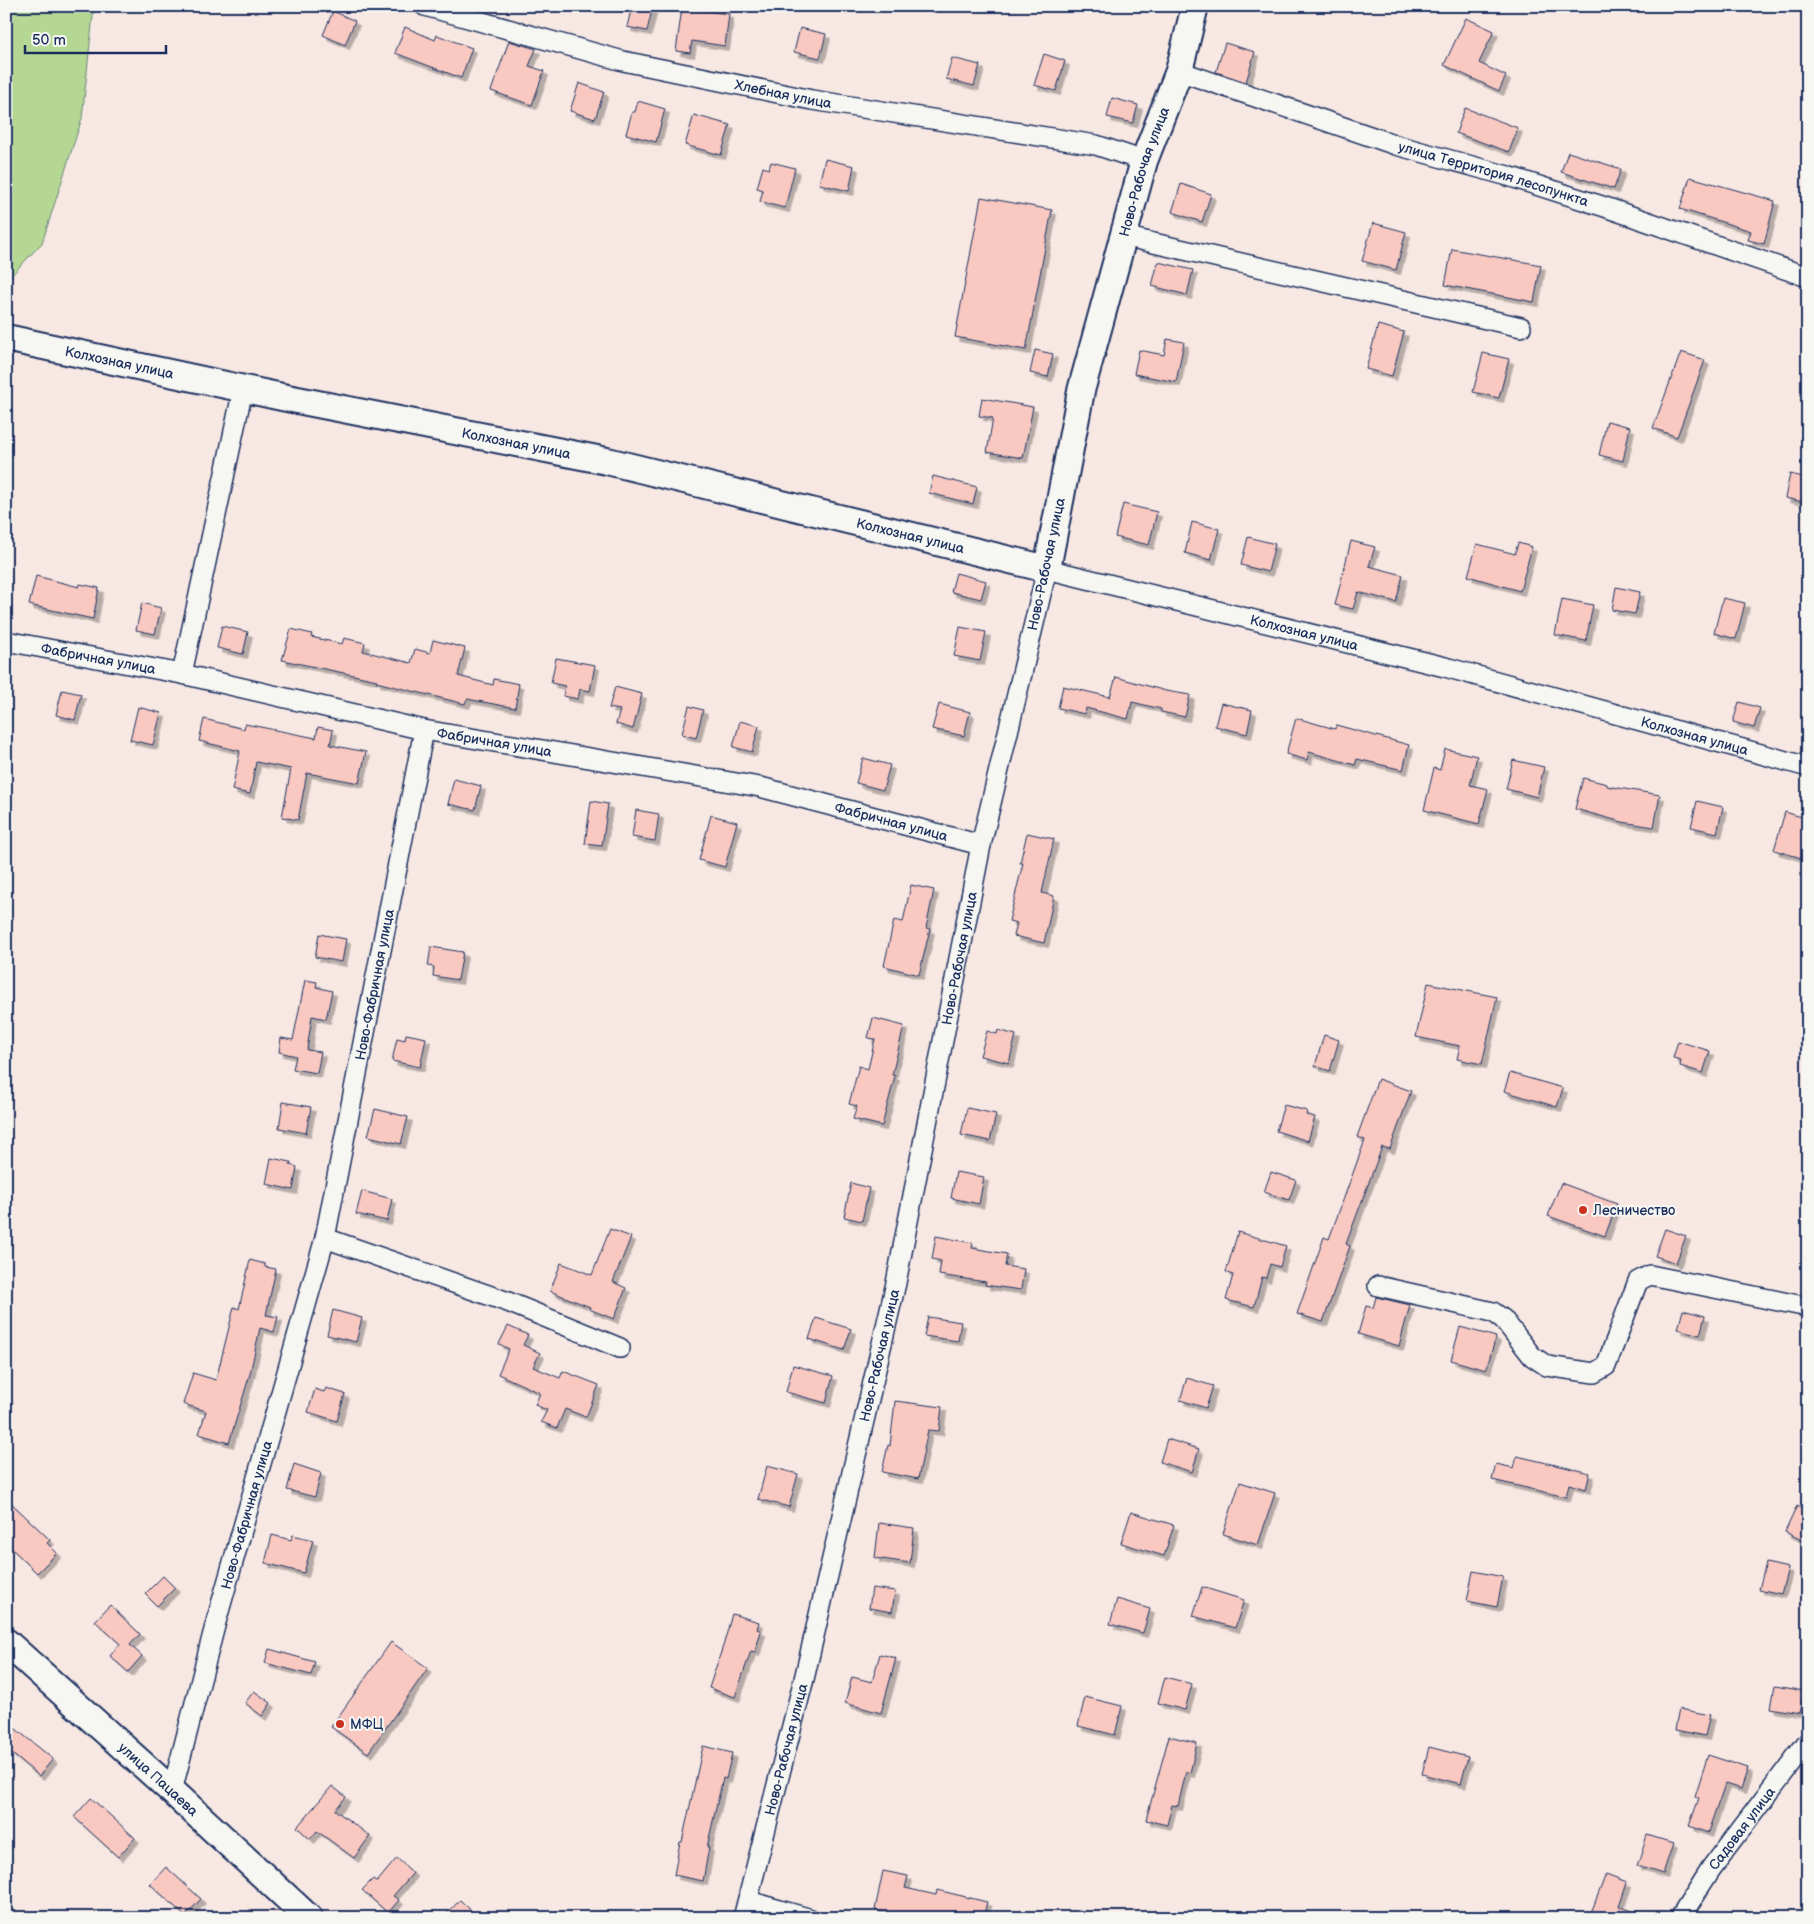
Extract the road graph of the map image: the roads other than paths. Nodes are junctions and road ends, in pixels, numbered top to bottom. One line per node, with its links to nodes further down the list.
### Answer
1 (425, 6): 4 (street, Хлебная улица)
2 (1195, 6): 3 (street, Ново-Рабочая улица)
3 (1179, 71): 4 (street, Ново-Рабочая улица); 6 (street, улица Территория лесопункта)
4 (1144, 161): 5 (street, Ново-Рабочая улица)
5 (1123, 236): 7 (street); 10 (street, Ново-Рабочая улица)
6 (1808, 277)
7 (1521, 327)
8 (6, 338): 9 (street, Колхозная улица)
9 (243, 389): 10 (street, Колхозная улица); 12 (street)
10 (1047, 569): 14 (street, Колхозная улица); 15 (street, Ново-Рабочая улица)
11 (6, 641): 12 (street, Фабричная улица)
12 (182, 674): 13 (street, Фабричная улица)
13 (424, 730): 15 (street, Фабричная улица); 16 (street, Ново-Фабричная улица)
14 (1808, 767)
15 (981, 845): 23 (street, Ново-Рабочая улица)
16 (325, 1238): 19 (street); 22 (street, Ново-Фабричная улица)
17 (1378, 1286): 18 (street)
18 (1808, 1307)
19 (620, 1348)
20 (6, 1642): 22 (street, улица Пацаева)
21 (1808, 1741): 26 (street, Садовая улица)
22 (172, 1791): 24 (street, улица Пацаева)
23 (746, 1910): 25 (street)
24 (309, 1918)
25 (808, 1918)
26 (1680, 1918)

